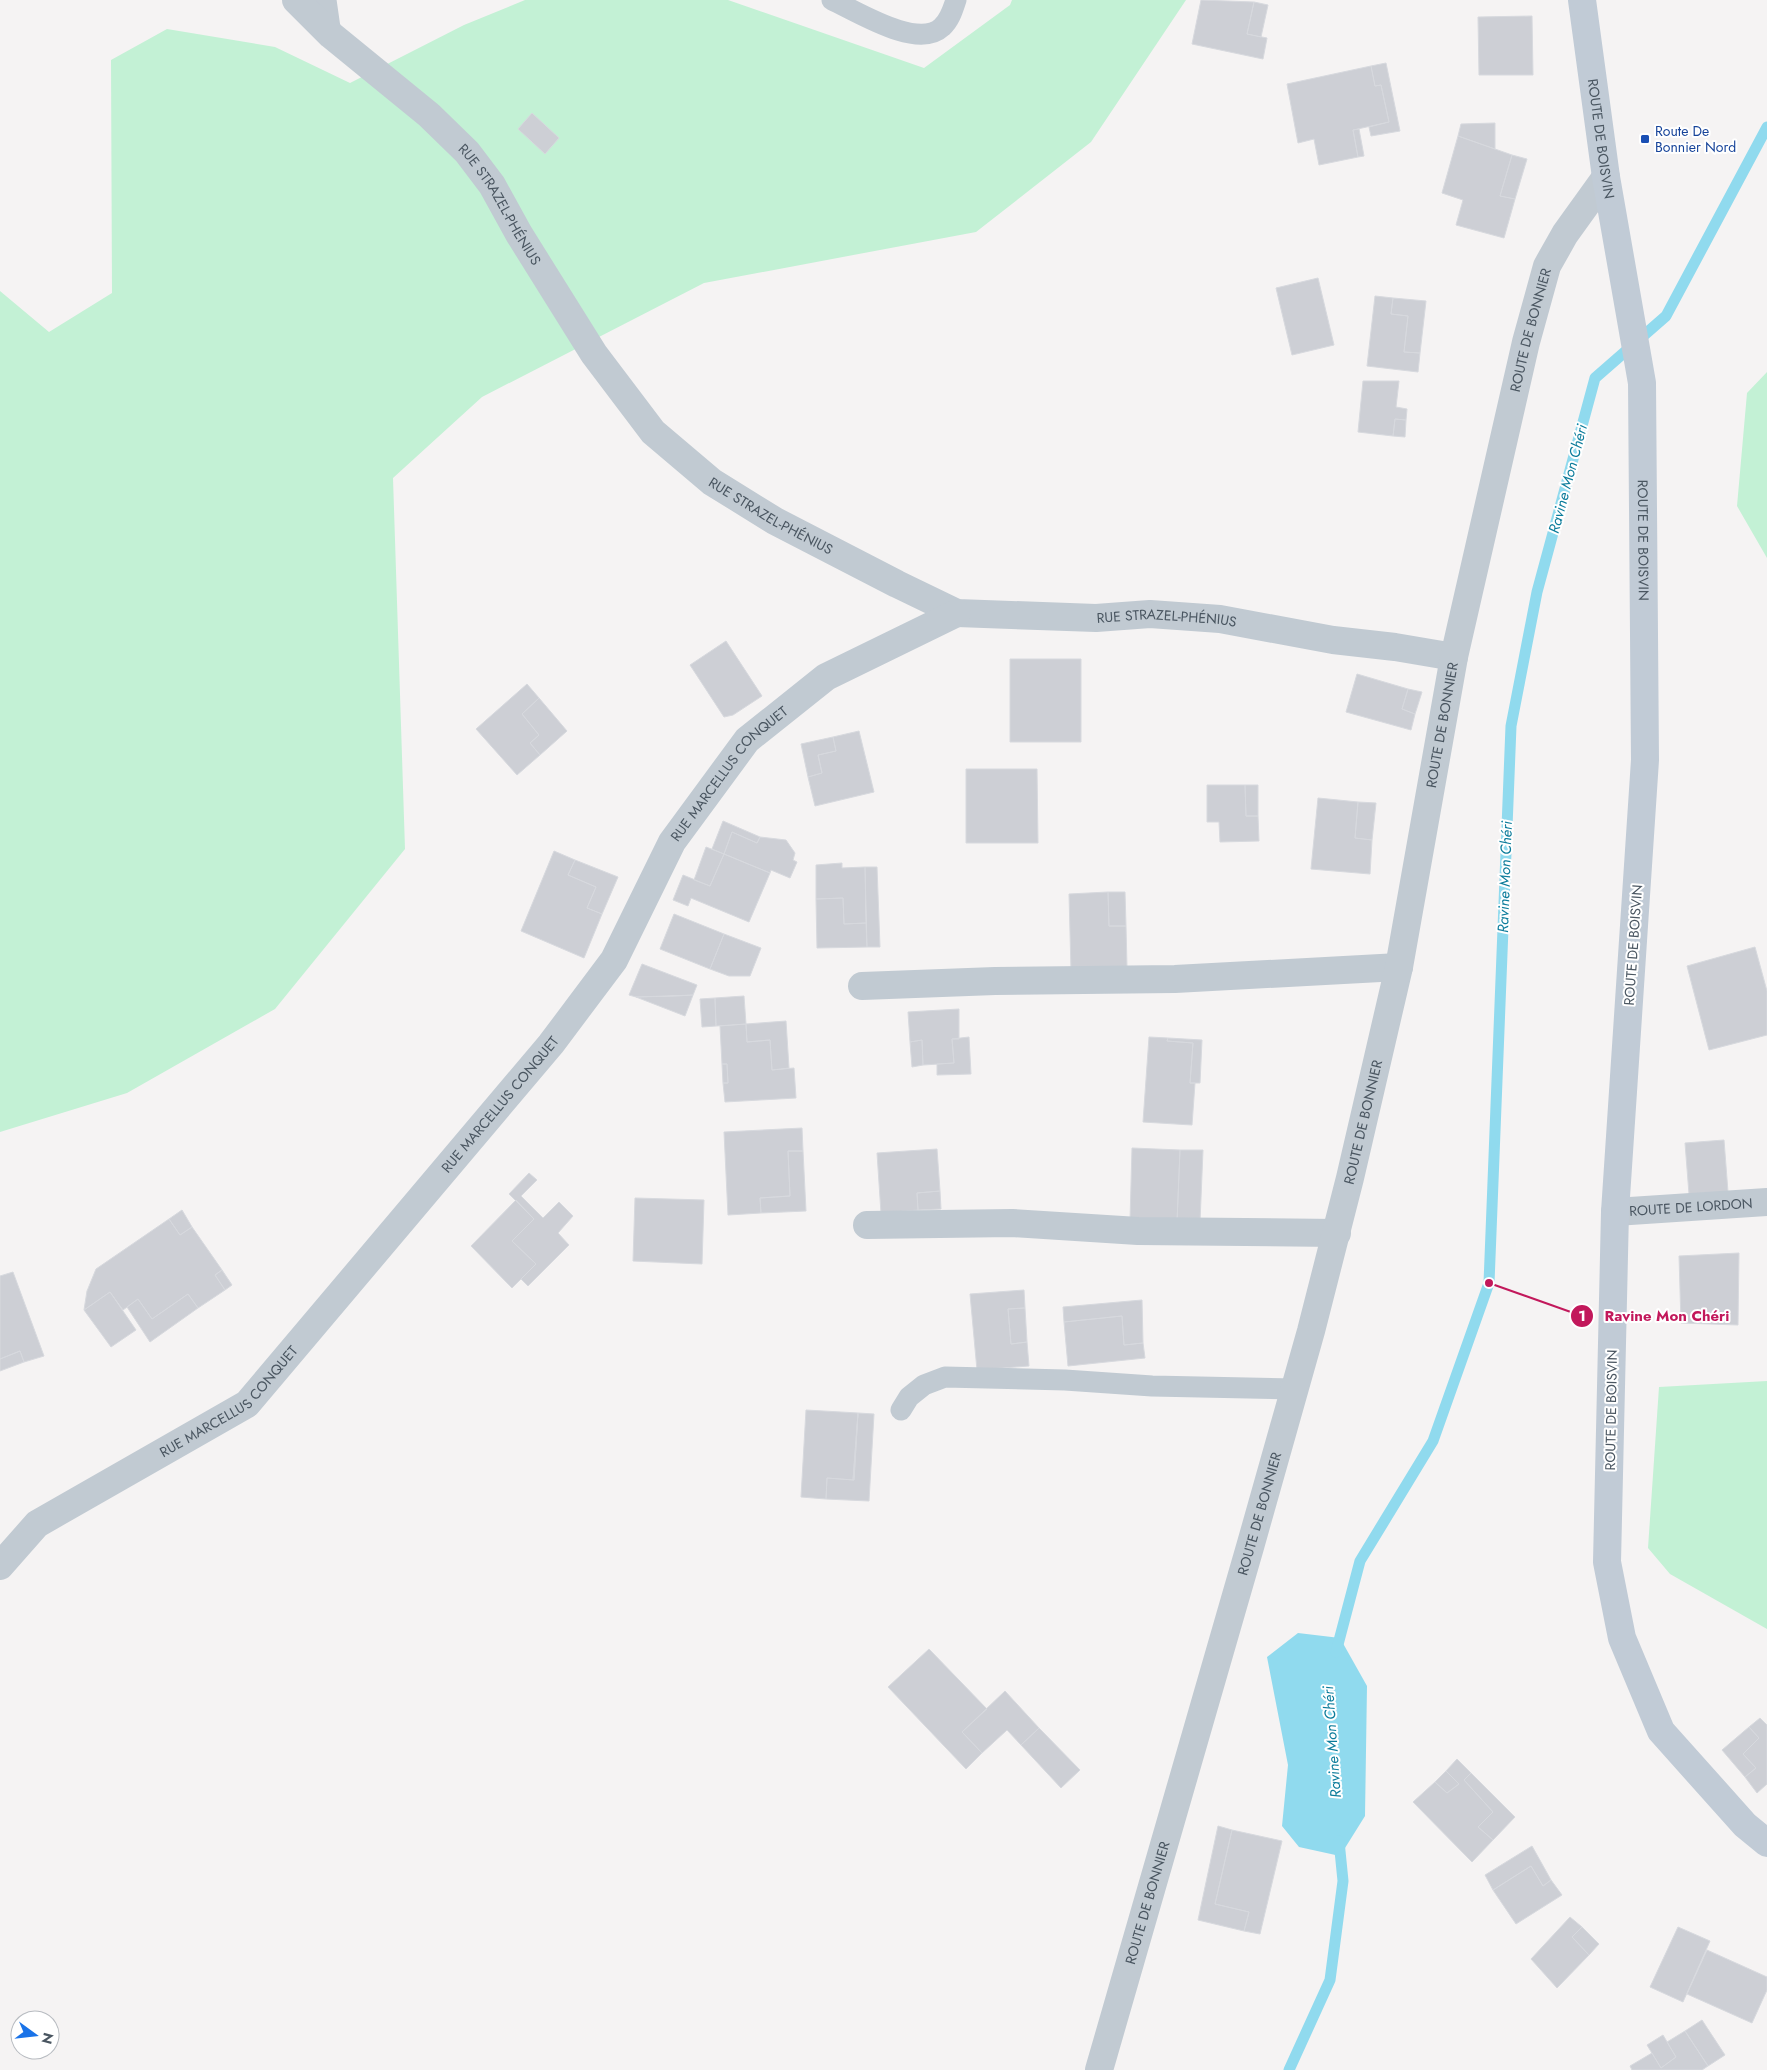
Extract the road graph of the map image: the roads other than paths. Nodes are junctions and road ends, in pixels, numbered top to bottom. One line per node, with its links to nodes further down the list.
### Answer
1 (296, 0): 6 (street, RUE STRAZEL-PHÉNIUS)
2 (326, 0): 6 (lane)
3 (832, 0): 4 (lane)
4 (956, 0)
5 (1582, 0): 7 (main road, ROUTE DE BOISVIN)
6 (331, 35): 8 (street, RUE STRAZEL-PHÉNIUS)
7 (1606, 177): 9 (street, ROUTE DE BONNIER); 13 (main road, ROUTE DE BOISVIN)
8 (958, 613): 9 (street, RUE STRAZEL-PHÉNIUS); 18 (street, RUE MARCELLUS CONQUET)
9 (1454, 657): 10 (street, ROUTE DE BONNIER)
10 (1399, 967): 11 (street); 15 (street, ROUTE DE BONNIER)
11 (862, 986)
12 (1767, 1202): 13 (street, ROUTE DE LORDON)
13 (1615, 1212): 19 (main road, ROUTE DE BOISVIN)
14 (867, 1225): 15 (street)
15 (1336, 1233): 16 (street, ROUTE DE BONNIER)
16 (1295, 1389): 17 (lane); 20 (street, ROUTE DE BONNIER)
17 (901, 1410)
18 (0, 1566)
19 (1767, 1843)
20 (1099, 2070)

